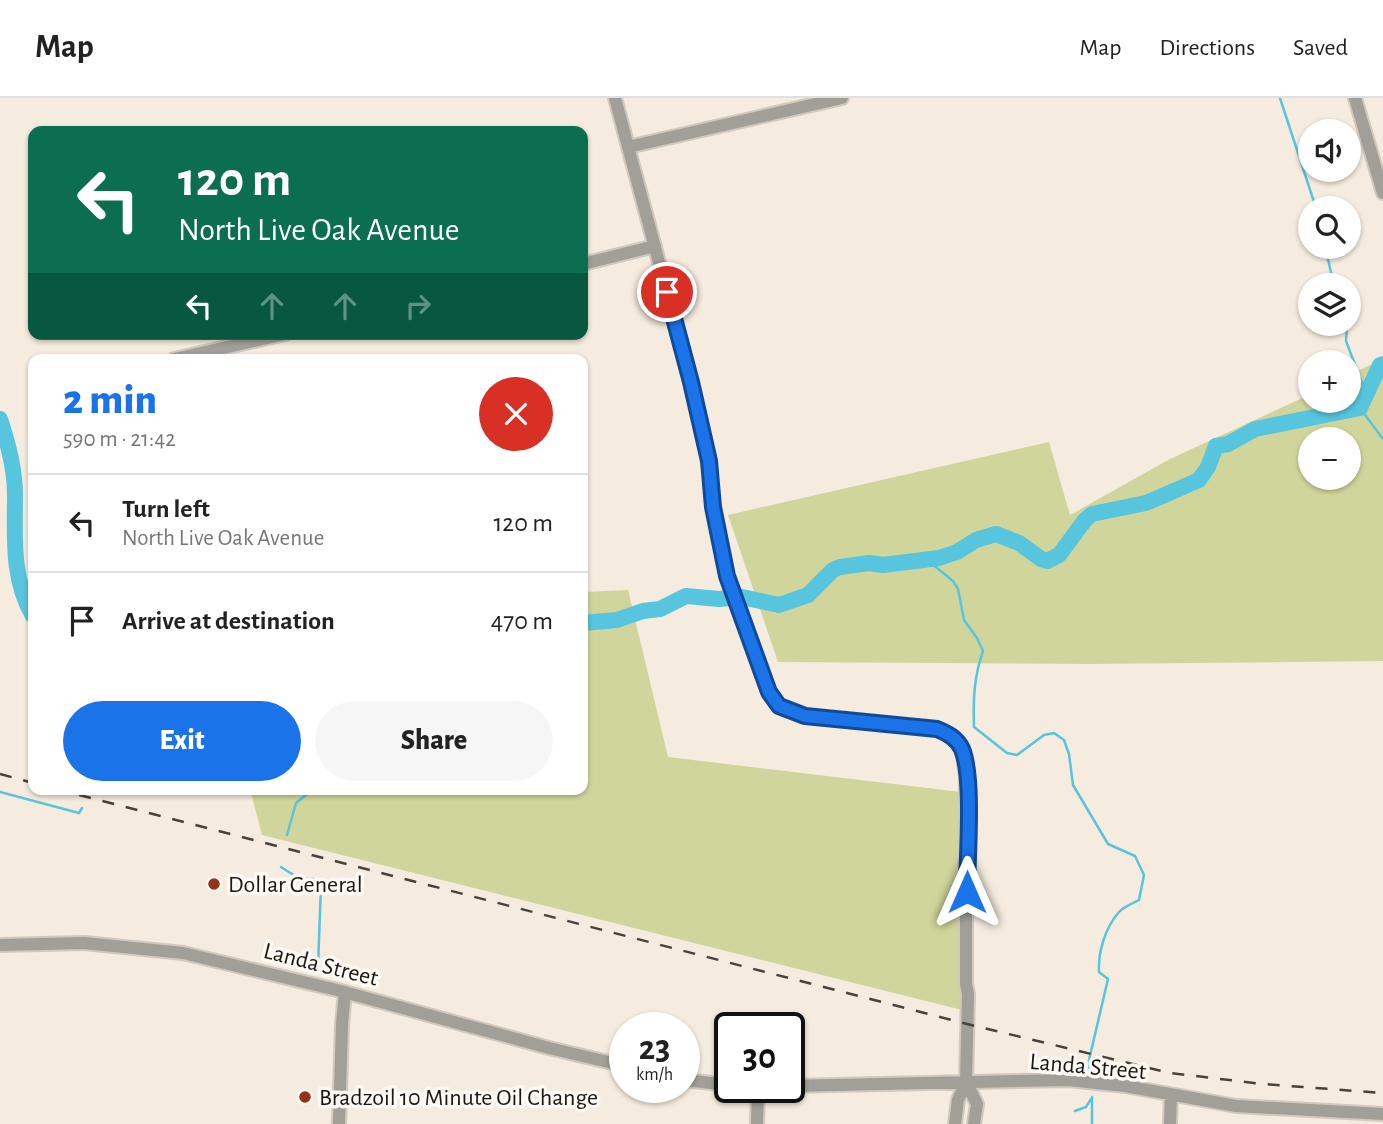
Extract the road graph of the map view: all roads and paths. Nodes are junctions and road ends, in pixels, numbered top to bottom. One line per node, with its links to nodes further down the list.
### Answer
1 (615, 98): 4 (street)
2 (842, 98): 4 (street)
3 (1355, 98): 5 (street)
4 (628, 147): 6 (street)
5 (1383, 193)
6 (655, 246): 7 (street); 13 (street)
7 (588, 263)
8 (264, 340): 9 (street)
9 (215, 354)
10 (0, 945): 11 (street, Landa Street)
11 (345, 992): 12 (street, Landa Street); 18 (street)
12 (609, 1062)
13 (966, 1082): 14 (street, Landa Street); 15 (street, Landa Street); 20 (street); 21 (street)
14 (805, 1086)
15 (1171, 1095): 17 (street, Landa Street); 22 (street)
16 (758, 1103): 19 (street)
17 (1383, 1114)
18 (339, 1124)
19 (757, 1124)
20 (955, 1124)
21 (975, 1124)
22 (1170, 1124)

